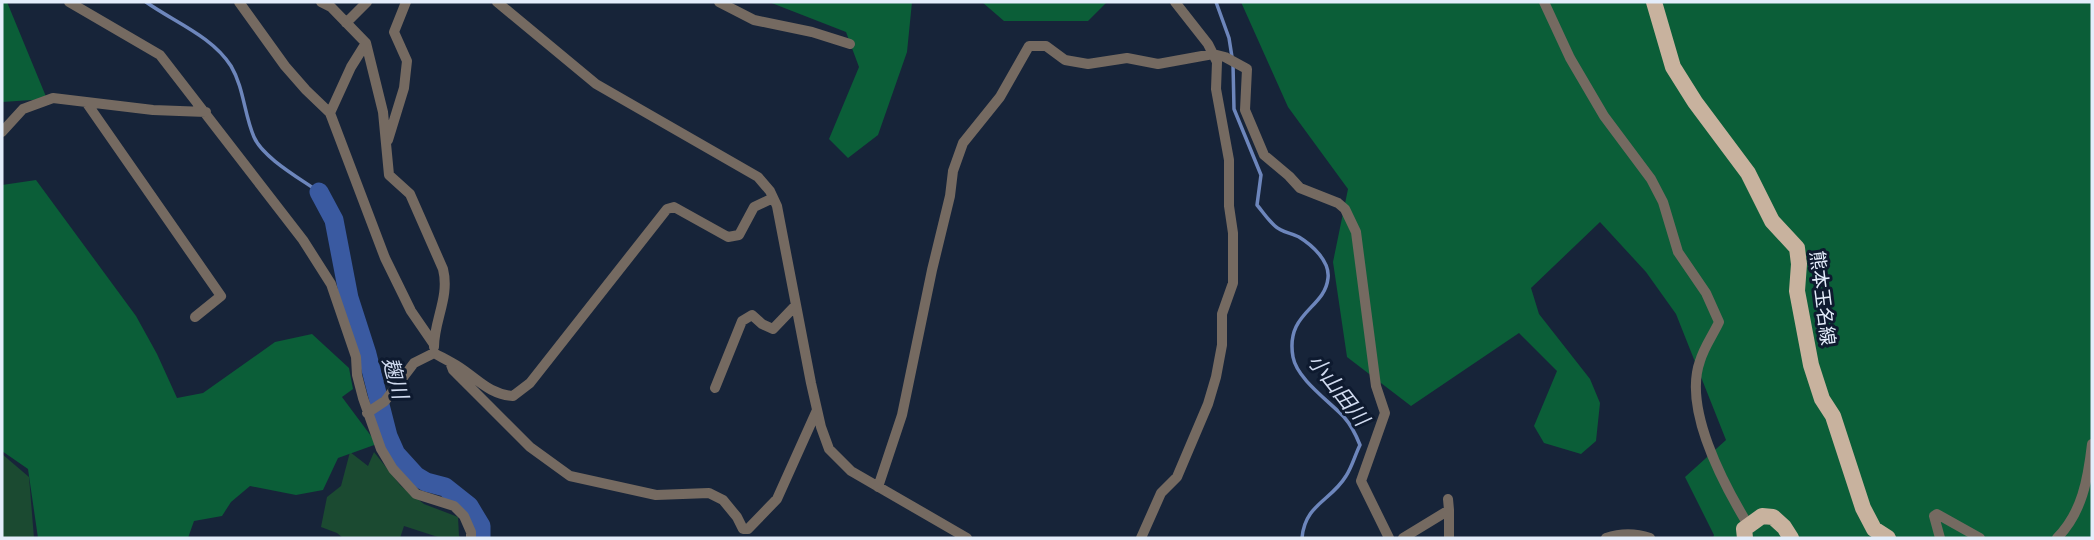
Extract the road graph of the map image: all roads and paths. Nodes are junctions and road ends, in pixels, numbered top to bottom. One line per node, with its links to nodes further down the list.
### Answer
1 (69, 2): 16 (street)
2 (239, 2): 17 (street)
3 (321, 2): 11 (street)
4 (367, 2): 11 (street)
5 (406, 2): 19 (street)
6 (497, 2): 20 (street)
7 (719, 2): 13 (street)
8 (1175, 2): 14 (street)
9 (1544, 2): 30 (street)
10 (1654, 2): 40 (main road, 熊本玉名線)
11 (346, 23): 12 (street)
12 (366, 43): 17 (street); 19 (street)
13 (850, 44)
14 (1213, 54): 29 (street); 33 (street); 34 (street)
15 (86, 102): 16 (street); 18 (street); 22 (street)
16 (206, 113): 27 (street)
17 (330, 113): 23 (street)
18 (2, 132)
19 (386, 146): 23 (street)
20 (773, 198): 21 (street); 24 (street)
21 (796, 305): 25 (street); 26 (street)
22 (195, 317)
23 (434, 348): 24 (street); 27 (street)
24 (450, 362): 26 (street)
25 (715, 388)
26 (817, 410): 29 (street)
27 (370, 412): 31 (street)
28 (2092, 444): 43 (street)
29 (878, 487): 32 (street)
30 (1744, 534): 39 (main road)
31 (471, 538)
32 (967, 538)
33 (1141, 538)
34 (1389, 538)
35 (1403, 538): 36 (street)
36 (1449, 538)
37 (1606, 538): 38 (street)
38 (1650, 538)
39 (1791, 538)
40 (1888, 538)
41 (1940, 538): 42 (street)
42 (1980, 538)
43 (2057, 538)

